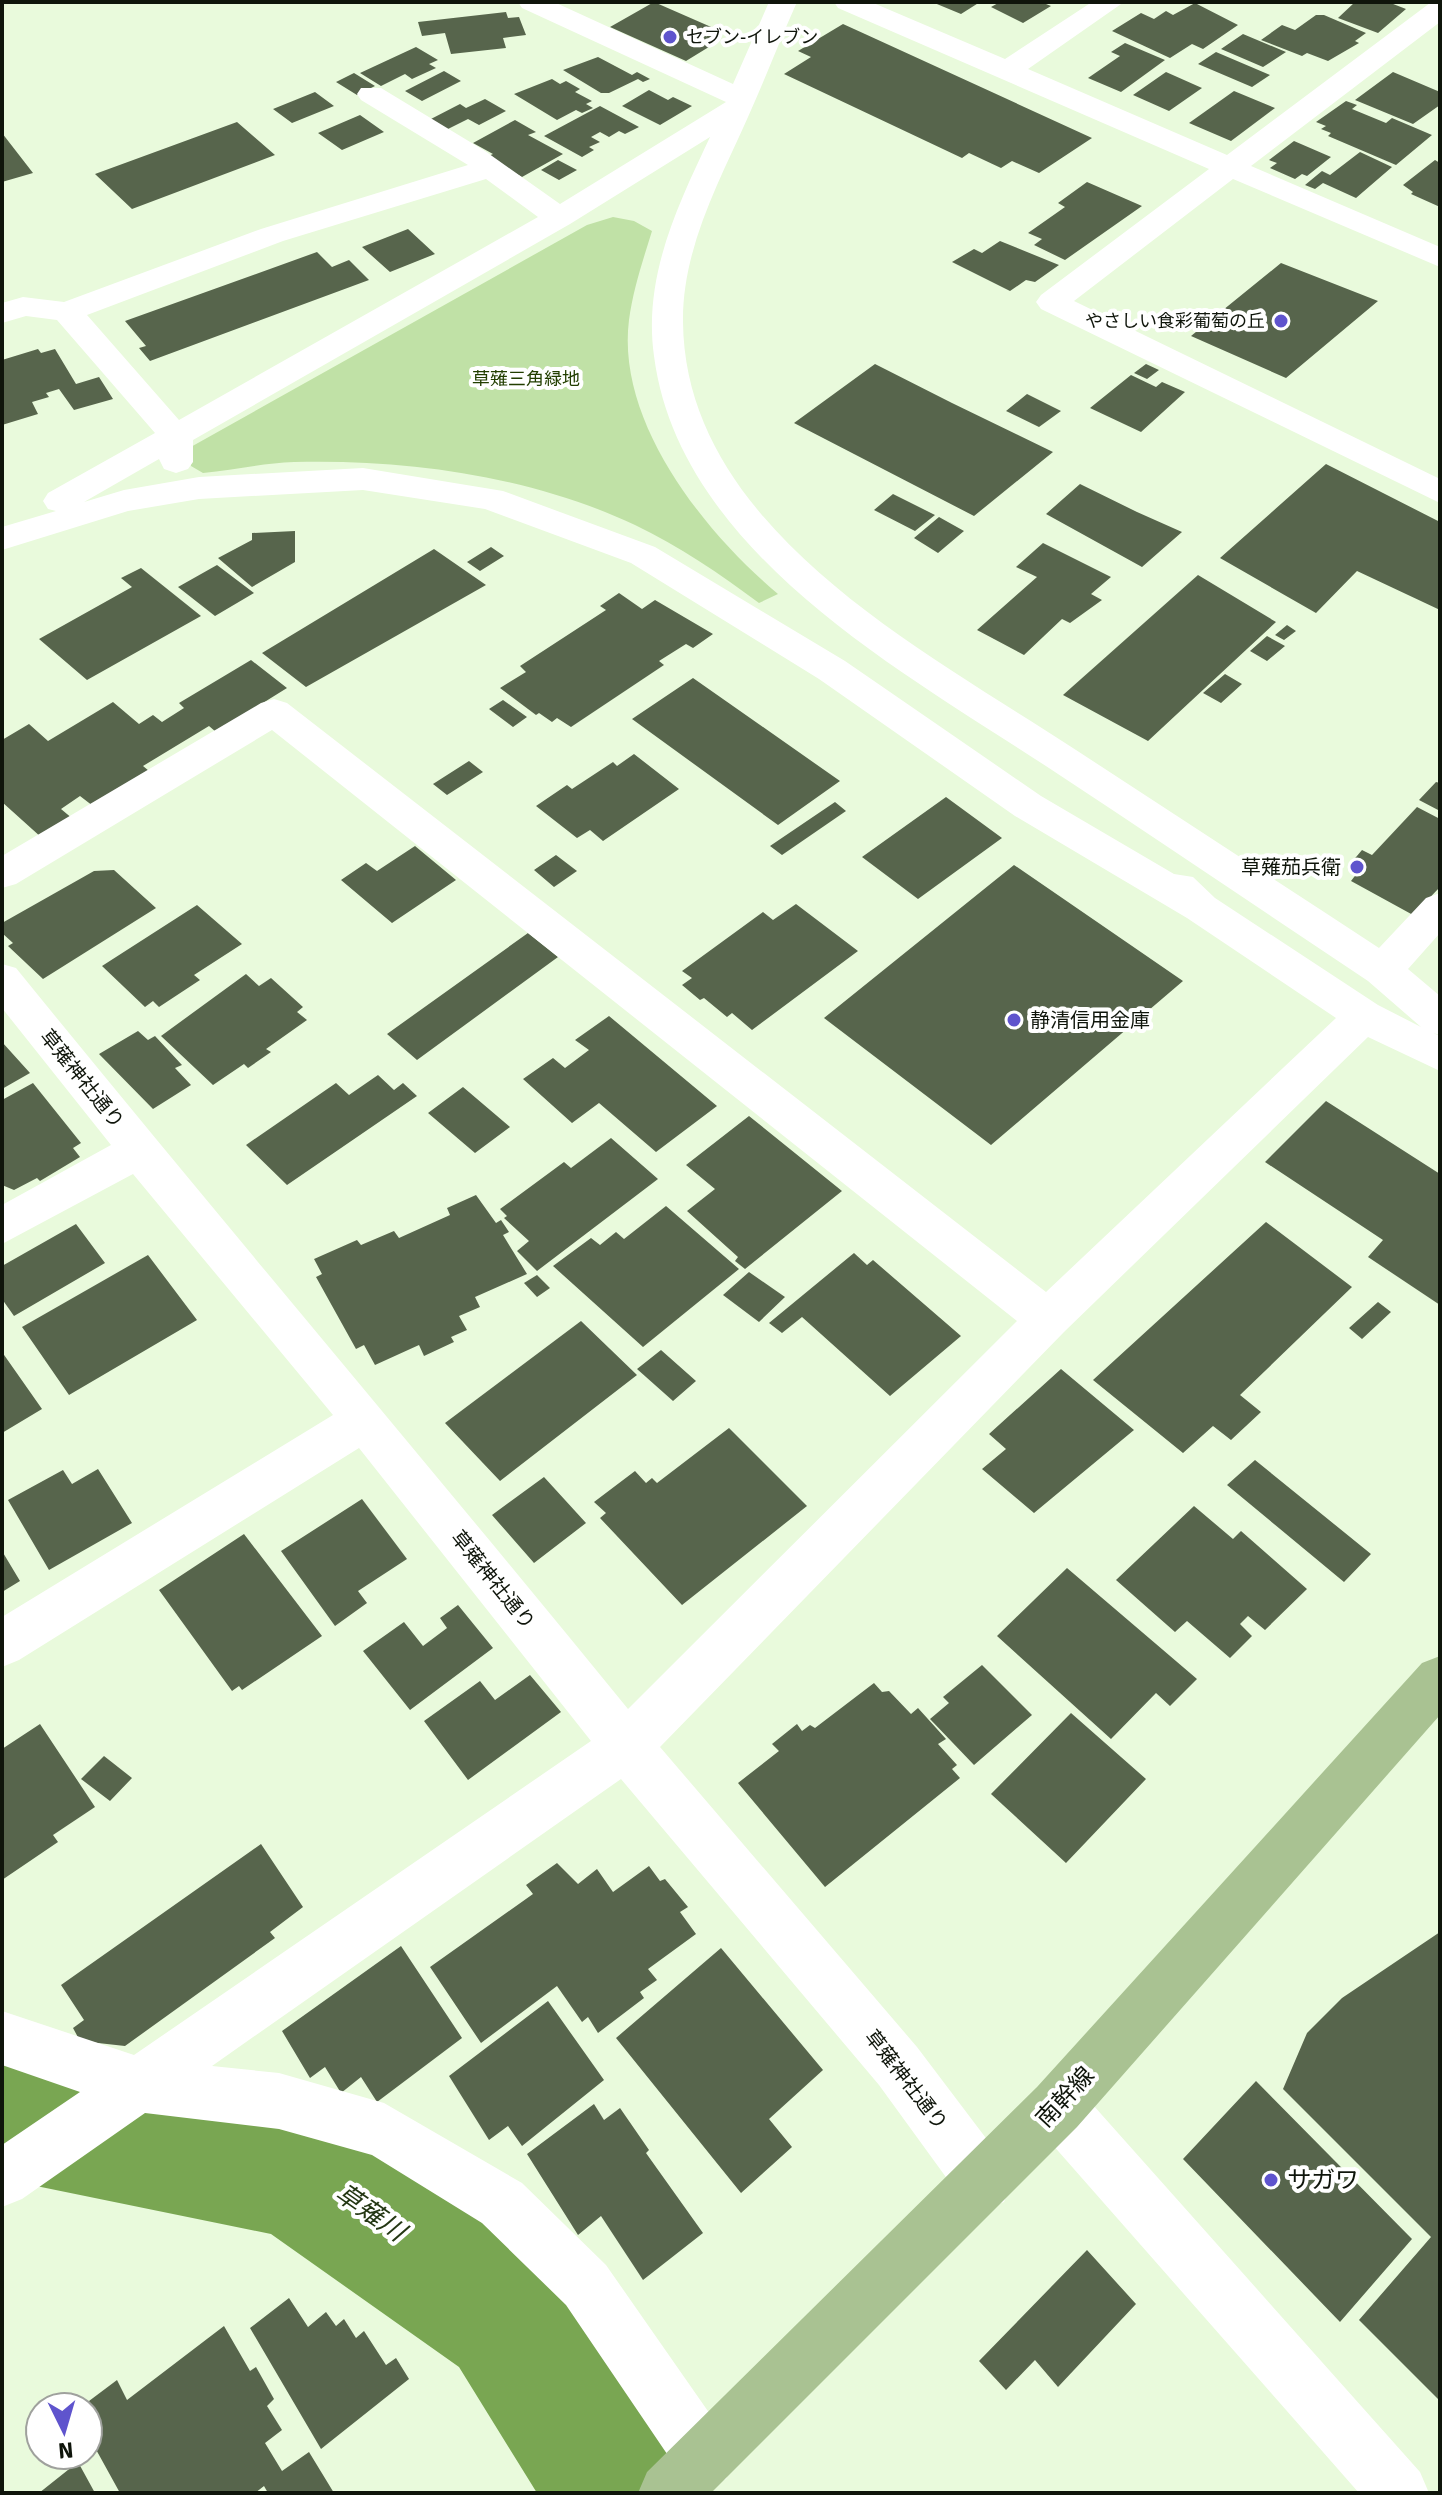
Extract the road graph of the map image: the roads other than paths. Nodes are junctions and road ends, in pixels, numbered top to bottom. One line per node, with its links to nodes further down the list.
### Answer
1 (532, 2): 8 (street)
2 (783, 2): 8 (street)
3 (848, 2): 6 (street)
4 (1110, 2): 6 (street)
5 (1440, 9): 10 (street)
6 (1008, 70): 10 (street)
7 (371, 94): 9 (street)
8 (739, 103): 11 (street); 19 (street)
9 (490, 168): 11 (street); 13 (street)
10 (1231, 168): 12 (street); 17 (street)
11 (559, 218): 15 (street)
12 (1436, 251)
13 (67, 312): 14 (street); 15 (street)
14 (2, 314)
15 (176, 437): 16 (street); 18 (street)
16 (199, 488): 18 (street); 21 (street)
17 (1440, 492)
18 (2, 536)
19 (997, 715): 21 (street); 23 (street)
20 (2, 874): 30 (street)
21 (1201, 908): 25 (street)
22 (1440, 908): 23 (street)
23 (1382, 970): 26 (street)
24 (2, 979): 28 (street, 草薙神社通り)
25 (1364, 1016): 27 (street); 30 (street)
26 (1440, 1019)
27 (1440, 1055)
28 (139, 1150): 29 (street); 31 (street, 草薙神社通り)
29 (2, 1226)
30 (1048, 1319): 34 (street)
31 (365, 1420): 32 (street); 34 (street, 草薙神社通り)
32 (2, 1644)
33 (1440, 1679): 37 (main road, 南幹線)
34 (626, 1746): 36 (street); 39 (street, 草薙神社通り)
35 (2, 2038): 36 (street)
36 (141, 2085): 38 (street); 40 (street)
37 (1057, 2107): 39 (main road, 南幹線); 41 (street)
38 (2, 2179)
39 (984, 2182): 40 (main road, 南幹線)
40 (687, 2475)
41 (1399, 2493)

